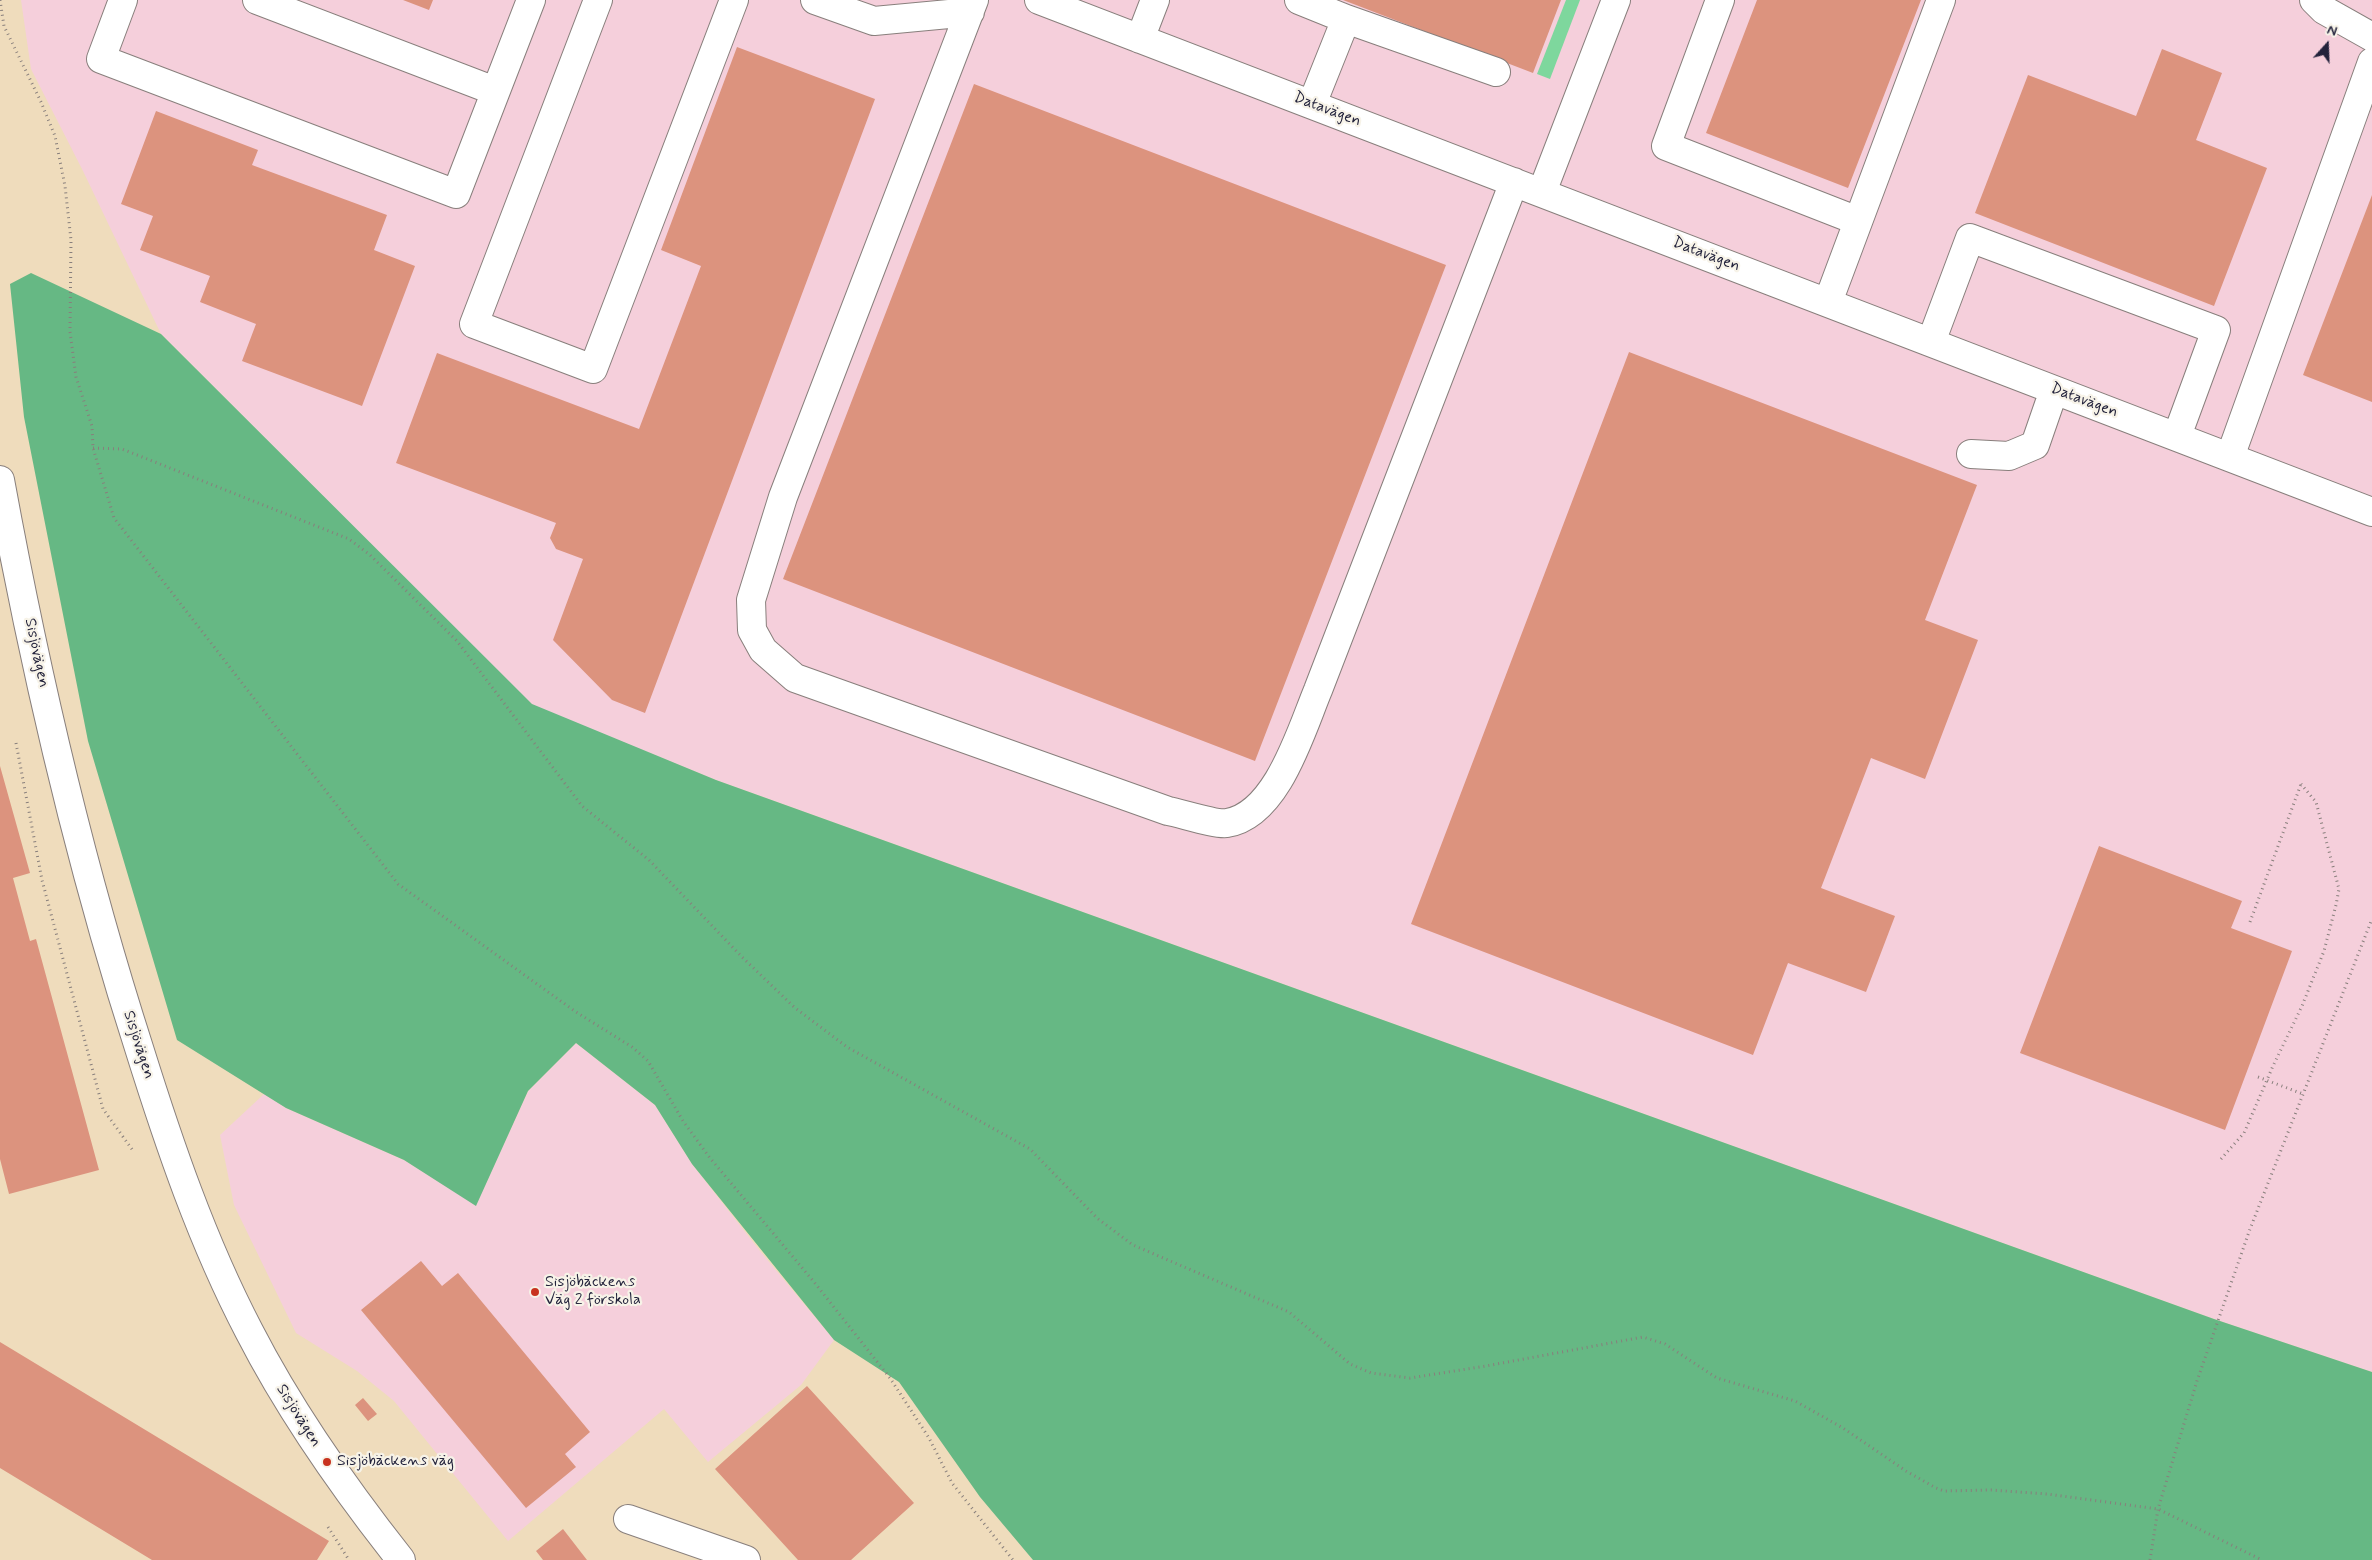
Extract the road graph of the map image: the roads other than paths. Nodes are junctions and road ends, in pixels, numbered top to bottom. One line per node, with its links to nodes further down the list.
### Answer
1 (123, 0): 20 (street)
2 (257, 0): 20 (street)
3 (531, 0): 20 (street)
4 (598, 0): 5 (street)
5 (734, 0)
6 (816, 0): 14 (street)
7 (1038, 0): 17 (street, Datavägen)
8 (1155, 0): 17 (street)
9 (1299, 0): 15 (street)
10 (1616, 0): 23 (street)
11 (1720, 0): 24 (street)
12 (1940, 0): 24 (street)
13 (2314, 0): 16 (street)
14 (972, 6): 22 (street)
15 (1346, 18): 19 (street); 21 (street)
16 (2372, 37)
17 (1140, 39): 21 (street, Datavägen)
18 (2372, 62): 30 (street)
19 (1496, 72)
20 (495, 91)
21 (1312, 104): 22 (street, Datavägen)
22 (1514, 182): 23 (street, Datavägen)
23 (1542, 192): 25 (street, Datavägen)
24 (1858, 221): 25 (street)
25 (1828, 302): 26 (street, Datavägen)
26 (1931, 342): 27 (street, Datavägen); 28 (street)
27 (2054, 390): 28 (street, Datavägen); 29 (street)
28 (2177, 436): 30 (street, Datavägen)
29 (1971, 454)
30 (2230, 457): 32 (street, Datavägen)
31 (0, 480): 34 (street, Sisjövägen)
32 (2372, 512)
33 (628, 1519): 35 (street)
34 (401, 1560)
35 (746, 1560)

